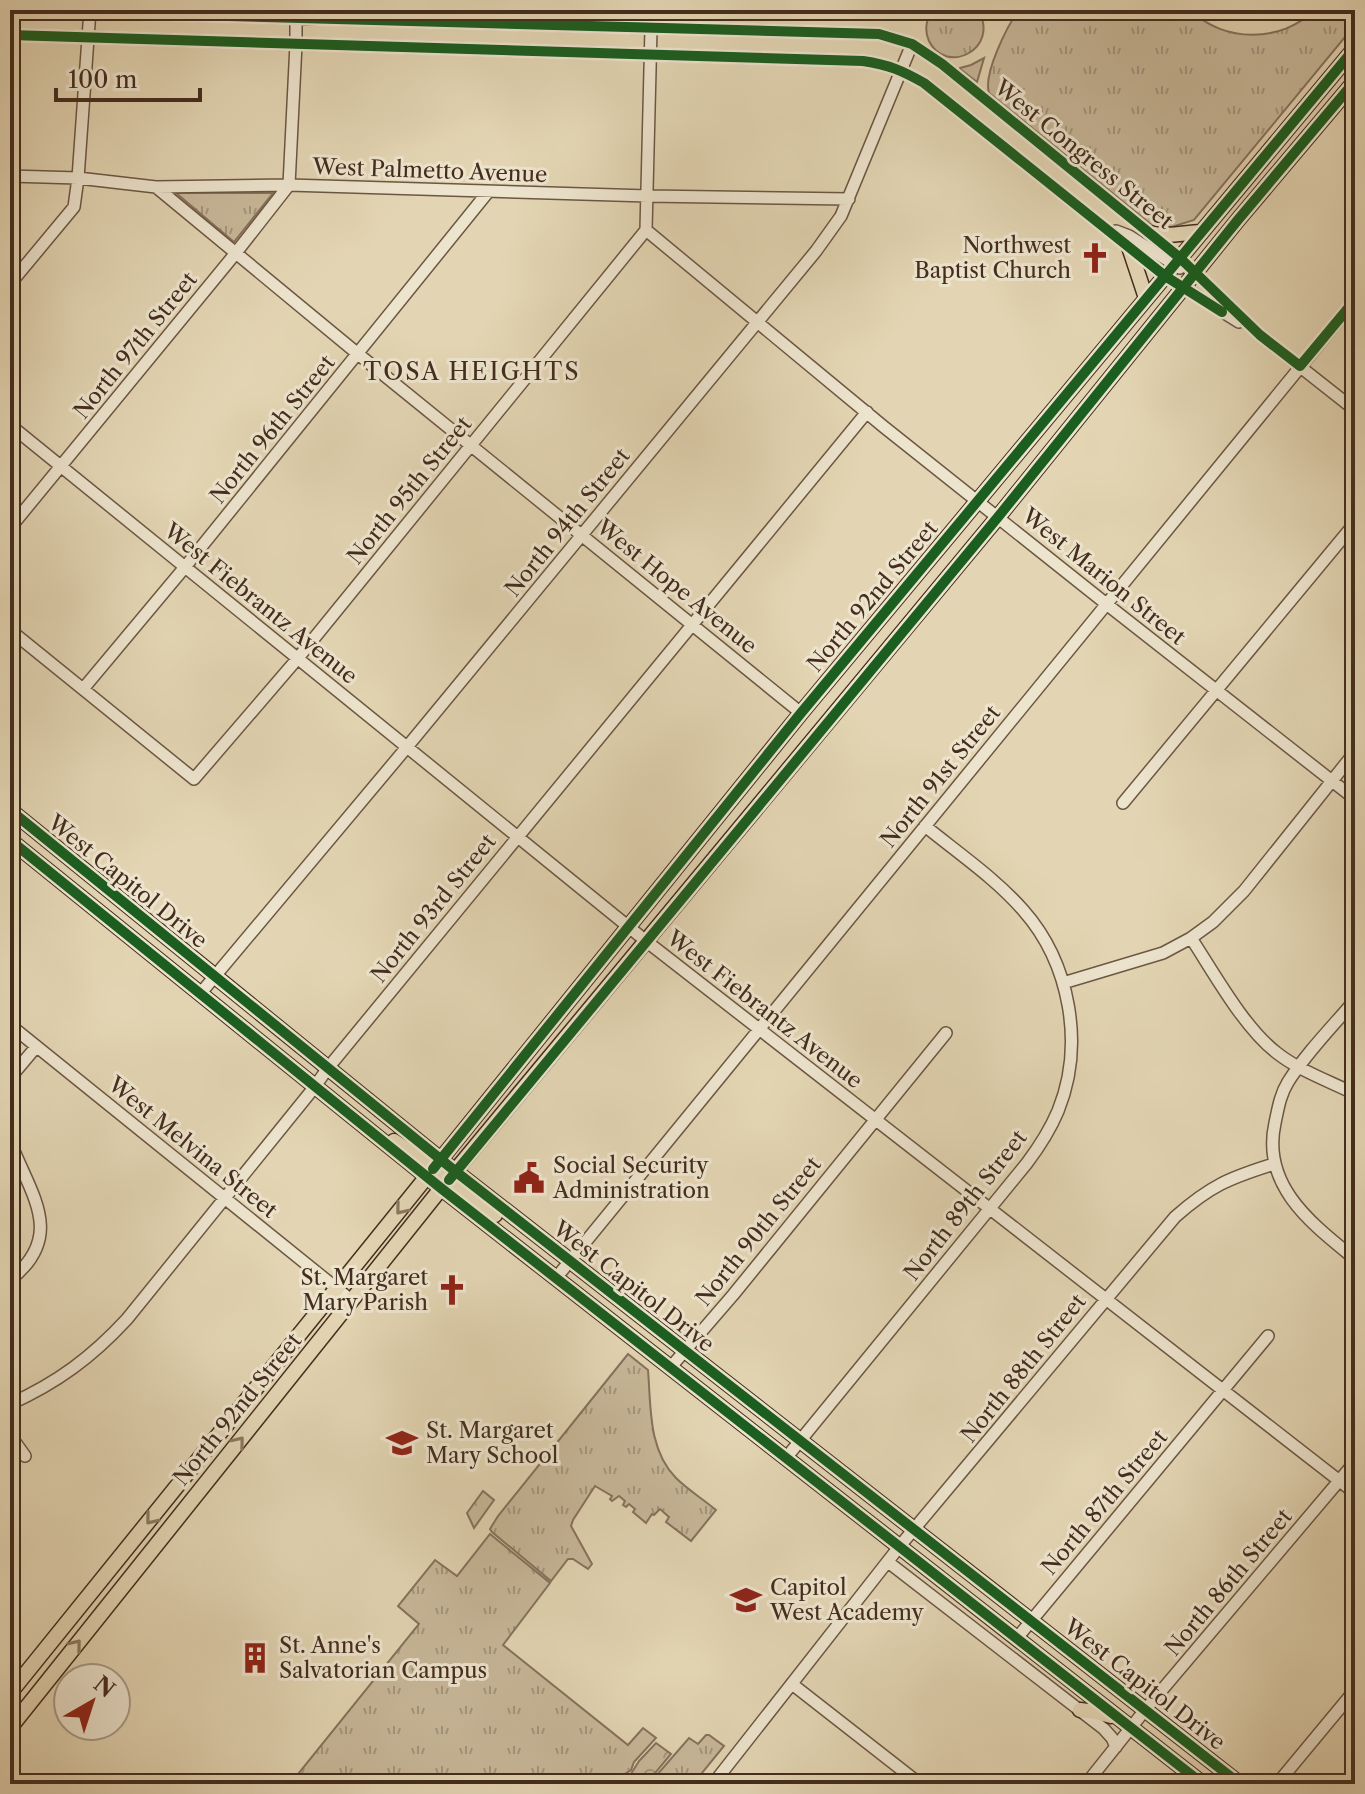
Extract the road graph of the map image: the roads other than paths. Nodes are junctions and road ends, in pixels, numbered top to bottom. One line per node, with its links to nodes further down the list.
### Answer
1 (10, 10): 2 (street, West Congress Street)
2 (90, 12): 3 (street, West Congress Street); 6 (street)
3 (296, 14): 4 (street, West Congress Street); 7 (street)
4 (651, 29): 8 (street, West Congress Street); 10 (street)
5 (10, 35): 6 (street)
6 (88, 38): 7 (street); 15 (street)
7 (296, 44): 10 (street); 16 (street)
8 (912, 44): 11 (street, North 94th Street); 24 (street, West Congress Street)
9 (1355, 48): 12 (main road, North 92nd Street)
10 (650, 55): 11 (street); 19 (street)
11 (900, 69): 20 (street, North 94th Street); 21 (street, West Congress Street)
12 (1336, 69): 13 (street); 23 (main road, North 92nd Street)
13 (1355, 83): 28 (main road, North 92nd Street)
14 (10, 176): 15 (street, West Palmetto Avenue)
15 (78, 178): 17 (street, West Palmetto Avenue); 29 (street)
16 (289, 185): 17 (street, West Palmetto Avenue); 18 (street, West Palmetto Avenue); 26 (street, North 97th Street)
17 (156, 187): 26 (street, West Hope Avenue)
18 (488, 192): 19 (street, West Palmetto Avenue); 35 (street, North 96th Street)
19 (648, 196): 20 (street, West Palmetto Avenue); 22 (street)
20 (849, 199): 33 (street, North 94th Street)
21 (1107, 228): 25 (street, West Congress Street); 27 (street)
22 (646, 230): 33 (street, West Marion Street); 40 (street, North 95th Street)
23 (1201, 232): 24 (main road); 27 (main road, North 92nd Street)
24 (1149, 233): 27 (street, West Congress Street)
25 (1129, 247): 27 (street, West Congress Street); 31 (main road)
26 (235, 254): 35 (street, West Hope Avenue); 41 (street, North 97th Street)
27 (1173, 266): 28 (street, West Congress Street); 30 (street, West Congress Street); 31 (main road, North 92nd Street)
28 (1196, 274): 30 (main road, North 92nd Street); 34 (street, West Congress Street)
29 (10, 284)
30 (1184, 288): 34 (street, West Congress Street); 43 (main road, North 92nd Street)
31 (1146, 298): 42 (main road, North 92nd Street)
32 (1355, 300): 36 (street, North 91st Street)
33 (756, 322): 38 (street, West Marion Street); 46 (street, North 94th Street)
34 (1260, 335): 36 (street, West Congress Street)
35 (358, 354): 40 (street, West Hope Avenue); 47 (street, North 96th Street)
36 (1300, 366): 37 (street, West Congress Street); 48 (street, North 91st Street)
37 (1355, 410)
38 (867, 412): 42 (street, West Marion Street); 49 (street, North 93rd Street)
39 (10, 425): 41 (street, West Fiebrantz Avenue)
40 (471, 446): 46 (street, West Hope Avenue); 51 (street, North 95th Street)
41 (61, 466): 45 (street, North 97th Street); 47 (street, West Fiebrantz Avenue)
42 (977, 501): 43 (street, West Marion Street); 54 (main road, North 92nd Street)
43 (998, 517): 48 (street, West Marion Street); 66 (main road, North 92nd Street)
44 (1355, 523): 53 (street)
45 (10, 528)
46 (582, 535): 49 (street, West Hope Avenue); 55 (street, North 94th Street)
47 (185, 567): 51 (street, West Fiebrantz Avenue); 52 (street, North 96th Street)
48 (1105, 604): 53 (street, West Marion Street); 61 (street, North 91st Street)
49 (693, 624): 54 (street, West Hope Avenue); 62 (street, North 93rd Street)
50 (10, 630): 52 (street)
51 (298, 658): 52 (street, North 95th Street); 55 (street, West Fiebrantz Avenue)
52 (83, 689)
53 (1217, 690): 57 (street, West Marion Street); 59 (street)
54 (801, 713): 64 (main road, North 92nd Street)
55 (407, 747): 62 (street, West Fiebrantz Avenue); 67 (street, North 94th Street)
56 (1355, 752): 57 (street)
57 (1332, 780): 58 (street, West Marion Street); 65 (street)
58 (1355, 799)
59 (1123, 803)
60 (10, 810): 67 (main road, West Capitol Drive)
61 (925, 826): 68 (street); 72 (street, North 91st Street)
62 (517, 836): 64 (street, West Fiebrantz Avenue); 76 (street, North 93rd Street)
63 (10, 840): 69 (main road, West Capitol Drive)
64 (628, 927): 66 (street, West Fiebrantz Avenue); 83 (main road, North 92nd Street)
65 (1191, 938): 68 (street); 75 (street)
66 (646, 941): 72 (street, West Fiebrantz Avenue); 84 (main road, North 92nd Street)
67 (215, 976): 69 (street, North 94th Street); 76 (main road, West Capitol Drive)
68 (1063, 983): 86 (street, North 89th Street)
69 (200, 994): 78 (main road, West Capitol Drive)
70 (1355, 1000): 75 (street)
71 (10, 1025): 74 (street, West Melvina Street)
72 (759, 1029): 80 (street, West Fiebrantz Avenue); 88 (street, North 91st Street)
73 (946, 1033): 80 (street, North 90th Street)
74 (36, 1047): 77 (street); 85 (street, West Melvina Street)
75 (1299, 1067): 79 (street); 82 (street)
76 (328, 1068): 78 (street, North 93rd Street); 83 (main road, West Capitol Drive)
77 (10, 1081)
78 (315, 1086): 83 (main road, West Capitol Drive); 85 (street, North 93rd Street)
79 (1355, 1094)
80 (875, 1119): 86 (street, West Fiebrantz Avenue); 95 (street, North 90th Street)
81 (10, 1141): 90 (street)
82 (1274, 1164): 87 (street); 92 (street, North 88th Street)
83 (434, 1168): 84 (main road, West Capitol Drive); 84 (main road, West Capitol Drive); 91 (main road, North 92nd Street, one-way to 91)
84 (448, 1181): 88 (main road, West Capitol Drive); 89 (main road, West Capitol Drive); 93 (main road, North 92nd Street)
85 (224, 1198): 91 (street, West Melvina Street); 98 (street, North 93rd Street)
86 (990, 1209): 92 (street, West Fiebrantz Avenue); 100 (street, North 89th Street)
87 (1355, 1259)
88 (570, 1262): 89 (street, North 91st Street); 95 (main road, West Capitol Drive)
89 (556, 1278): 96 (main road, West Capitol Drive)
90 (10, 1280)
91 (336, 1290): 93 (street, West Melvina Street); 109 (main road, North 92nd Street, one-way to 109)
92 (1106, 1299): 97 (street, West Fiebrantz Avenue); 106 (street, North 88th Street)
93 (351, 1300): 110 (main road, North 92nd Street, one-way to 93)
94 (1268, 1336): 97 (street, North 87th Street)
95 (685, 1351): 96 (street, North 90th Street); 100 (main road, West Capitol Drive)
96 (670, 1368): 102 (main road, West Capitol Drive)
97 (1222, 1390): 104 (street, West Fiebrantz Avenue); 111 (street, North 87th Street)
98 (10, 1404)
99 (10, 1435): 101 (street)
100 (800, 1441): 102 (street, North 89th Street); 106 (main road, West Capitol Drive)
101 (25, 1456)
102 (786, 1458): 107 (main road, West Capitol Drive)
103 (1355, 1462): 104 (street, North 86th Street)
104 (1339, 1481): 105 (street, West Fiebrantz Avenue); 117 (street, North 86th Street)
105 (1355, 1493)
106 (914, 1530): 107 (street, North 88th Street); 111 (main road, West Capitol Drive)
107 (899, 1547): 108 (street, North 88th Street); 112 (main road, West Capitol Drive)
108 (888, 1562): 113 (street, North 88th Street); 116 (street)
109 (84, 1601): 110 (main road); 115 (main road, North 92nd Street)
110 (102, 1613): 119 (main road, North 92nd Street, one-way to 110)
111 (1031, 1621): 112 (street, North 87th Street); 117 (main road, West Capitol Drive)
112 (1017, 1638): 118 (main road, West Capitol Drive)
113 (792, 1684): 121 (street); 122 (street, North 88th Street)
114 (1355, 1690): 127 (street)
115 (10, 1693)
116 (1080, 1710): 118 (main road); 120 (street)
117 (1145, 1710): 118 (street, North 86th Street); 126 (main road, West Capitol Drive)
118 (1126, 1724): 120 (street, North 86th Street); 125 (main road, West Capitol Drive)
119 (10, 1728)
120 (1116, 1747): 124 (street, North 86th Street)
121 (905, 1780): 123 (street)
122 (713, 1784)
123 (920, 1784)
124 (1086, 1784)
125 (1203, 1784)
126 (1240, 1784)
127 (1277, 1784)

